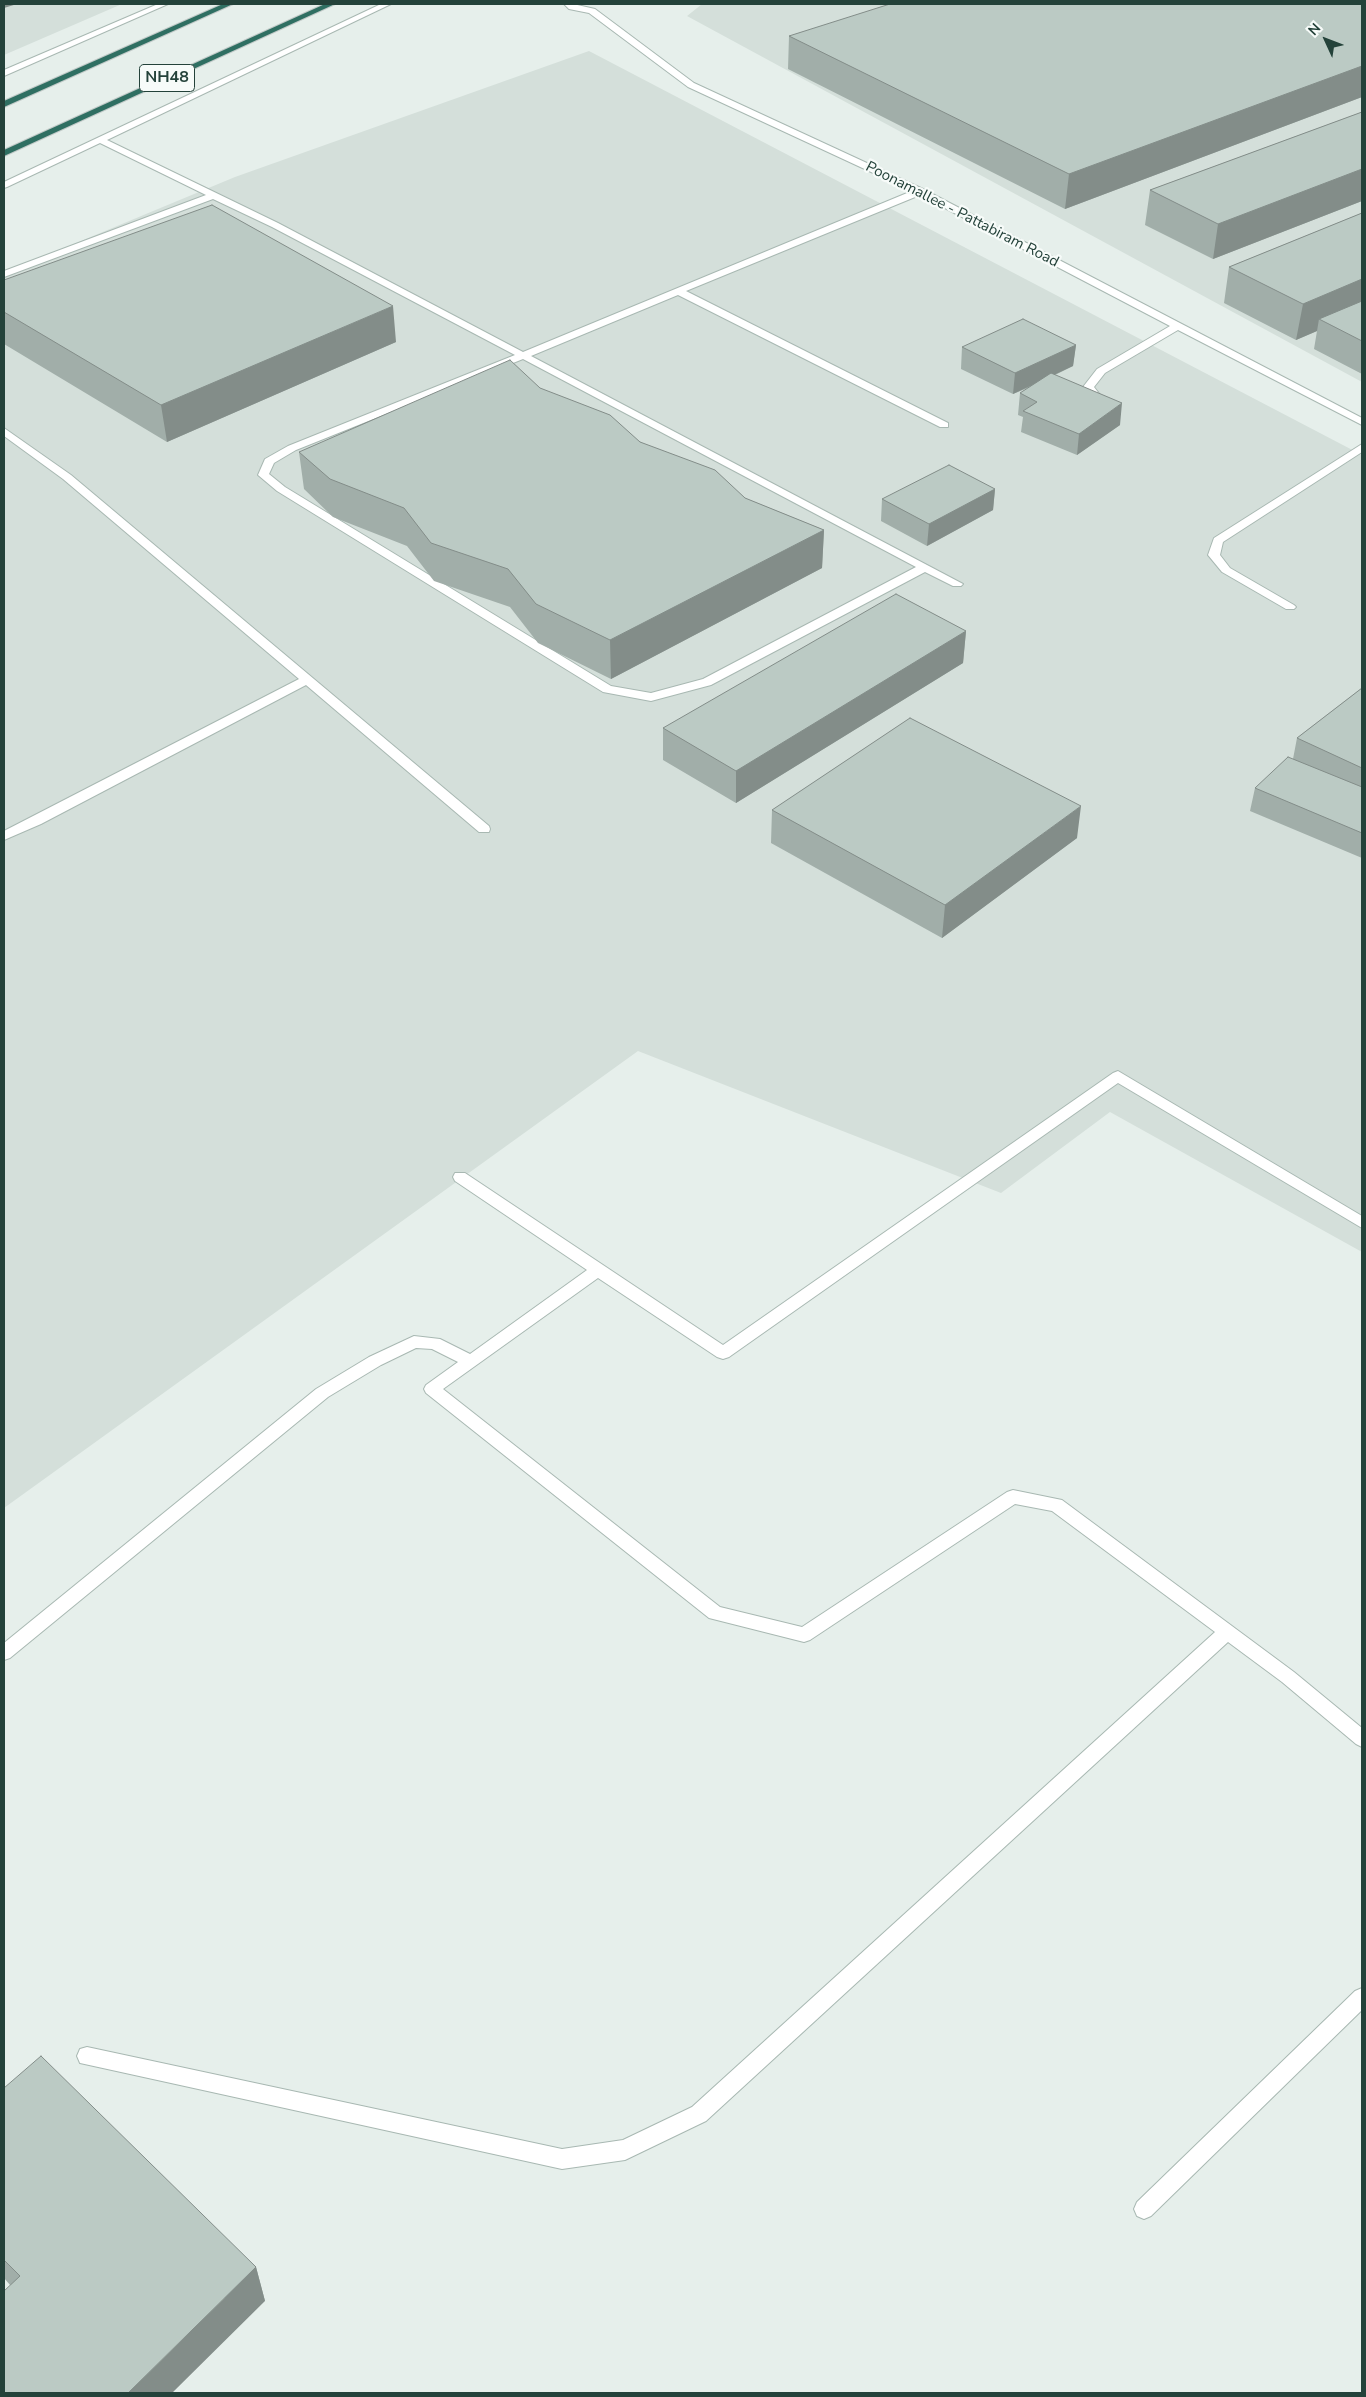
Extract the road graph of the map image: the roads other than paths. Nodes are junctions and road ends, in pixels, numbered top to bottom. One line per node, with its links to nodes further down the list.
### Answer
1 (164, 4): 7 (street)
2 (229, 4): 8 (highway, NH48)
3 (331, 4): 10 (highway, NH48)
4 (387, 4): 9 (street)
5 (568, 4): 6 (street, Poonamallee - Pattabiram Road)
6 (592, 7): 12 (street, Poonamallee - Pattabiram Road)
7 (4, 73)
8 (4, 104)
9 (100, 140): 11 (street); 13 (street)
10 (4, 153)
11 (4, 185)
12 (920, 191): 15 (street); 16 (street, Poonamallee - Pattabiram Road)
13 (214, 195): 14 (street); 17 (street)
14 (4, 274)
15 (678, 291): 17 (street); 20 (street)
16 (1177, 326): 18 (street); 19 (street, Poonamallee - Pattabiram Road)
17 (522, 356): 23 (street); 23 (street)
18 (1099, 400)
19 (1362, 422)
20 (944, 425)
21 (4, 431): 26 (street)
22 (1362, 447): 25 (street)
23 (925, 566): 24 (street)
24 (958, 584)
25 (1290, 607)
26 (307, 680): 27 (street); 28 (street)
27 (484, 829)
28 (4, 836)
29 (460, 1177): 31 (street)
30 (1362, 1223): 31 (street)
31 (598, 1270): 32 (street)
32 (472, 1362): 33 (street); 34 (street)
33 (1227, 1632): 35 (street); 37 (street)
34 (4, 1653)
35 (1362, 1739)
36 (1362, 1997): 38 (street)
37 (87, 2056)
38 (1144, 2209)

